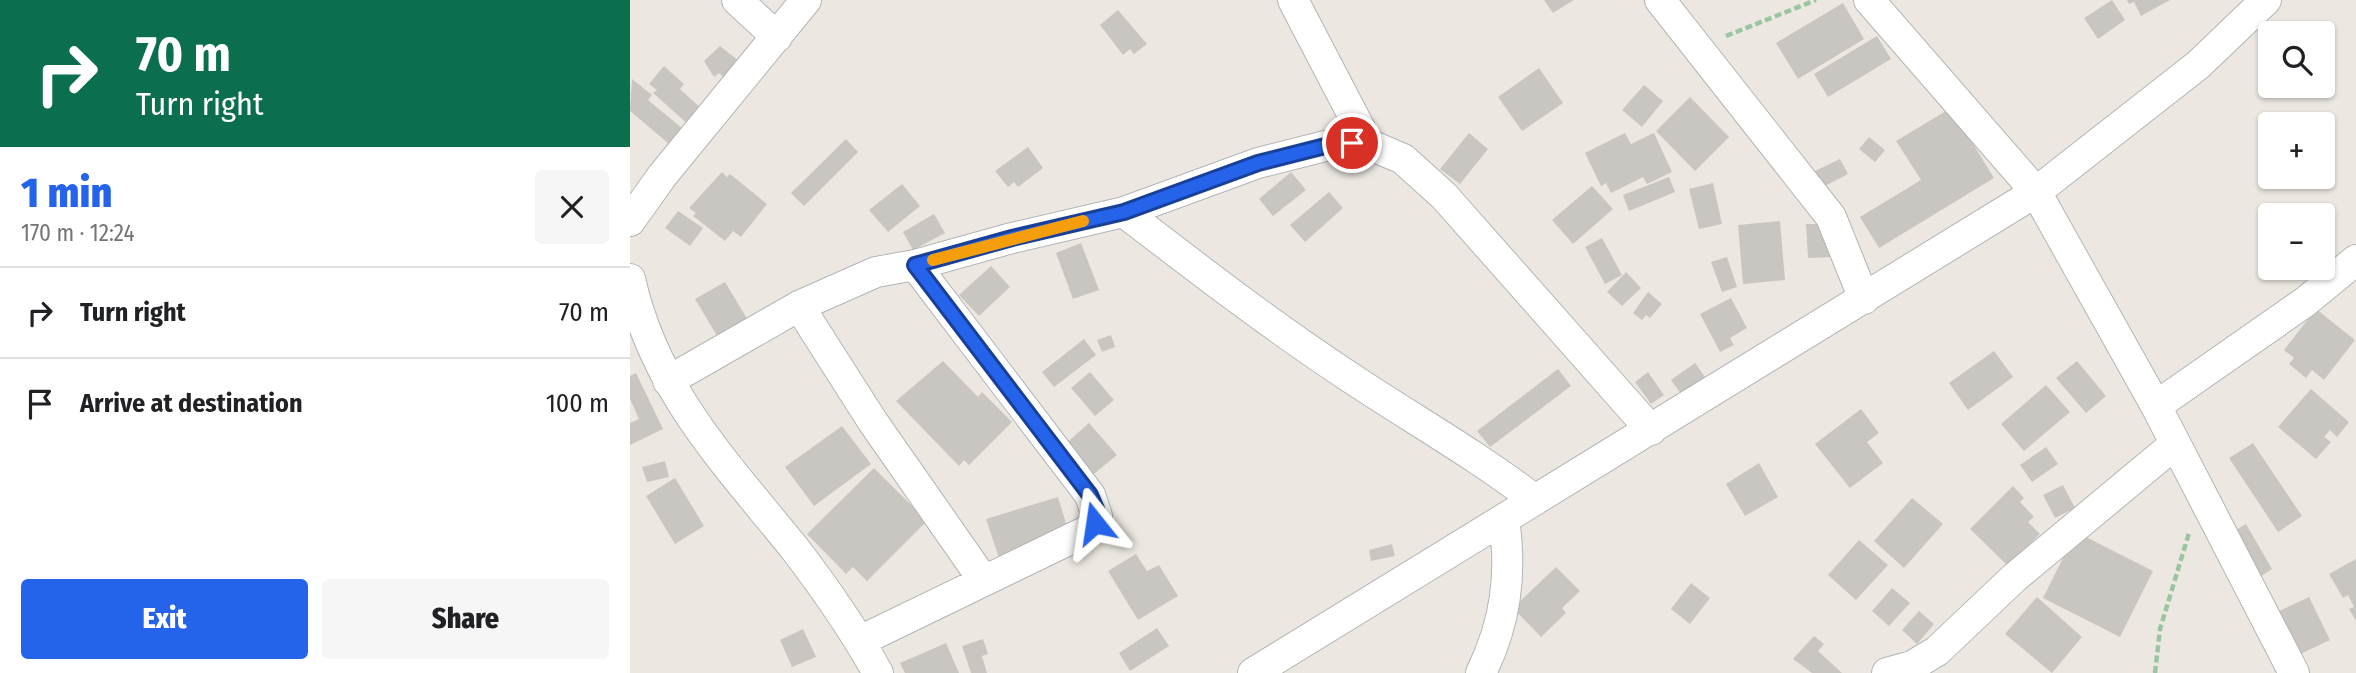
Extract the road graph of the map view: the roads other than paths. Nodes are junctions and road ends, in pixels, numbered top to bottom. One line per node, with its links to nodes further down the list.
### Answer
1 (737, 0): 7 (street)
2 (806, 0): 7 (street)
3 (1293, 0): 8 (street)
4 (1660, 0): 15 (street)
5 (1869, 0): 9 (street)
6 (2266, 0): 9 (street)
7 (777, 37): 11 (street)
8 (1368, 144): 10 (street); 19 (street)
9 (2036, 192): 15 (street); 18 (street)
10 (1124, 212): 13 (street); 21 (street)
11 (630, 221)
12 (2356, 260): 18 (street)
13 (915, 265): 16 (street); 23 (street)
14 (630, 279): 17 (street)
15 (1864, 299): 19 (street)
16 (799, 306): 17 (street); 23 (street)
17 (668, 381): 24 (street)
18 (2155, 406): 20 (street)
19 (1651, 430): 21 (street)
20 (2175, 444): 28 (street); 29 (street)
21 (1535, 500): 22 (street)
22 (1504, 519): 26 (street); 27 (street)
23 (984, 581): 24 (street)
24 (860, 641): 25 (street)
25 (878, 673)
26 (1253, 673)
27 (1481, 673)
28 (1887, 673)
29 (2294, 673)

